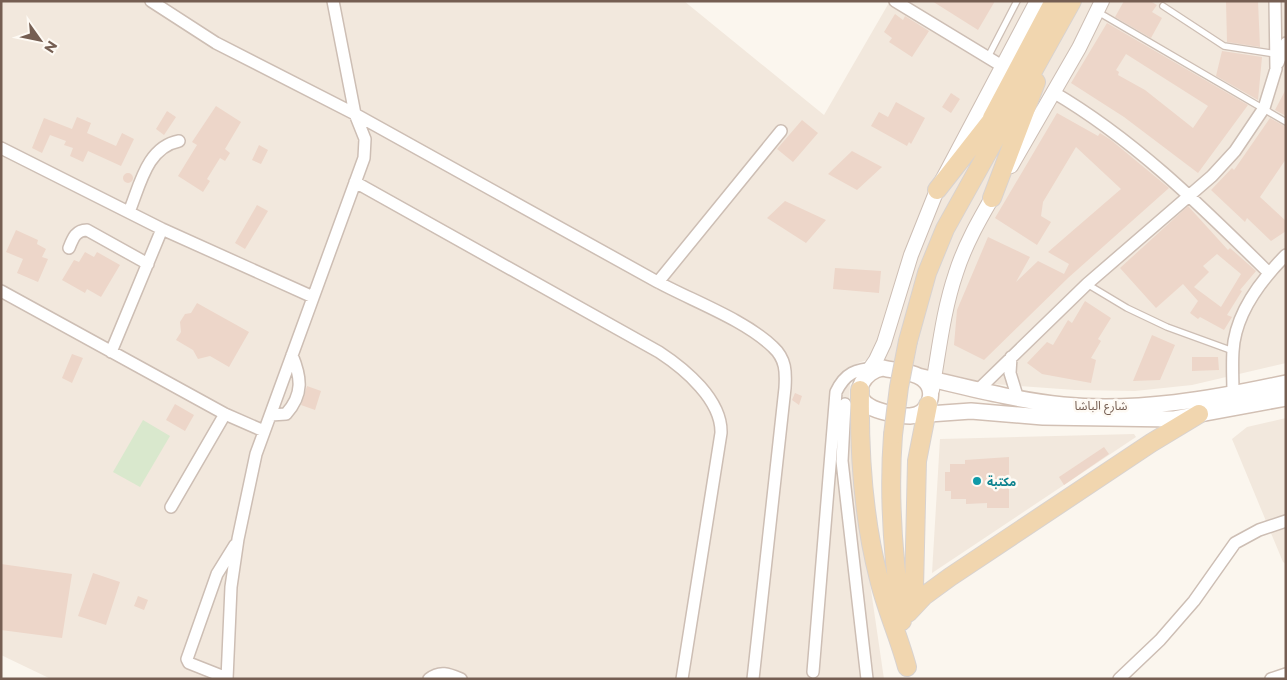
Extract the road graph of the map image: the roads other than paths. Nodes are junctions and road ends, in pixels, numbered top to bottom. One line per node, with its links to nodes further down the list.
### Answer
1 (151, 1): 21 (street)
2 (333, 1): 21 (street)
3 (895, 1): 16 (street)
4 (1018, 1): 16 (lane)
5 (1037, 1): 17 (street)
6 (1041, 1): 12 (main road)
7 (1054, 1): 12 (main road)
8 (1072, 1): 12 (main road)
9 (1275, 1): 15 (street)
10 (1094, 4): 12 (main road); 19 (street); 20 (lane)
11 (1163, 6): 15 (lane)
12 (1045, 33): 14 (main road); 22 (main road)
13 (1286, 42): 18 (street)
14 (1042, 54): 30 (main road); 31 (main road)
15 (1276, 54): 18 (street)
16 (988, 57): 17 (street)
17 (1002, 66): 28 (street)
18 (1276, 69): 20 (street)
19 (1053, 92): 29 (street); 30 (street)
20 (1264, 108): 23 (lane); 29 (street)
21 (355, 114): 27 (street); 38 (street)
22 (991, 121): 28 (main road); 31 (main road)
23 (1286, 122)
24 (780, 131): 38 (street)
25 (179, 141): 32 (street)
26 (1, 148): 32 (street)
27 (354, 182): 41 (street); 70 (street)
28 (937, 190): 49 (street)
29 (1190, 196): 37 (street); 39 (street)
30 (992, 198): 47 (street)
31 (955, 208): 63 (main road, bridge)
32 (129, 212): 33 (street)
33 (162, 229): 36 (street); 41 (street)
34 (69, 248): 36 (street)
35 (1286, 254): 37 (street)
36 (148, 264): 43 (street)
37 (1268, 272): 42 (street)
38 (658, 282): 71 (street)
39 (1087, 284): 42 (lane); 45 (street)
40 (1, 291): 43 (street)
41 (313, 297): 44 (street)
42 (1233, 351): 51 (street)
43 (111, 352): 55 (street)
44 (292, 354): 57 (street); 57 (street)
45 (1011, 357): 50 (street); 53 (street)
46 (918, 376): 47 (main road, شارع الباشا); 49 (main road, شارع الباشا); 54 (main road)
47 (934, 380): 50 (main road, شارع الباشا); 54 (street)
48 (1286, 383): 51 (main road, شارع الباشا)
49 (861, 390): 54 (main road); 64 (street); 65 (main road); 72 (street)
50 (978, 390): 53 (main road, شارع الباشا)
51 (1243, 397): 52 (main road); 53 (main road, شارع الباشا); 56 (main road)
52 (1286, 398)
53 (1018, 399)
54 (925, 408): 56 (main road); 62 (main road)
55 (225, 414): 58 (street); 59 (street)
56 (1199, 414): 62 (main road)
57 (270, 415): 58 (street)
58 (264, 431): 61 (street)
59 (171, 507)
60 (1286, 520): 73 (street)
61 (238, 540): 67 (street); 67 (street)
62 (908, 613): 63 (main road)
63 (904, 638): 65 (main road)
64 (813, 672)
65 (907, 673)
66 (1286, 674): 74 (street)
67 (227, 679)
68 (429, 679): 69 (street)
69 (461, 679)
70 (682, 679)
71 (752, 679)
72 (867, 679)
73 (1119, 679)
74 (1271, 679)

